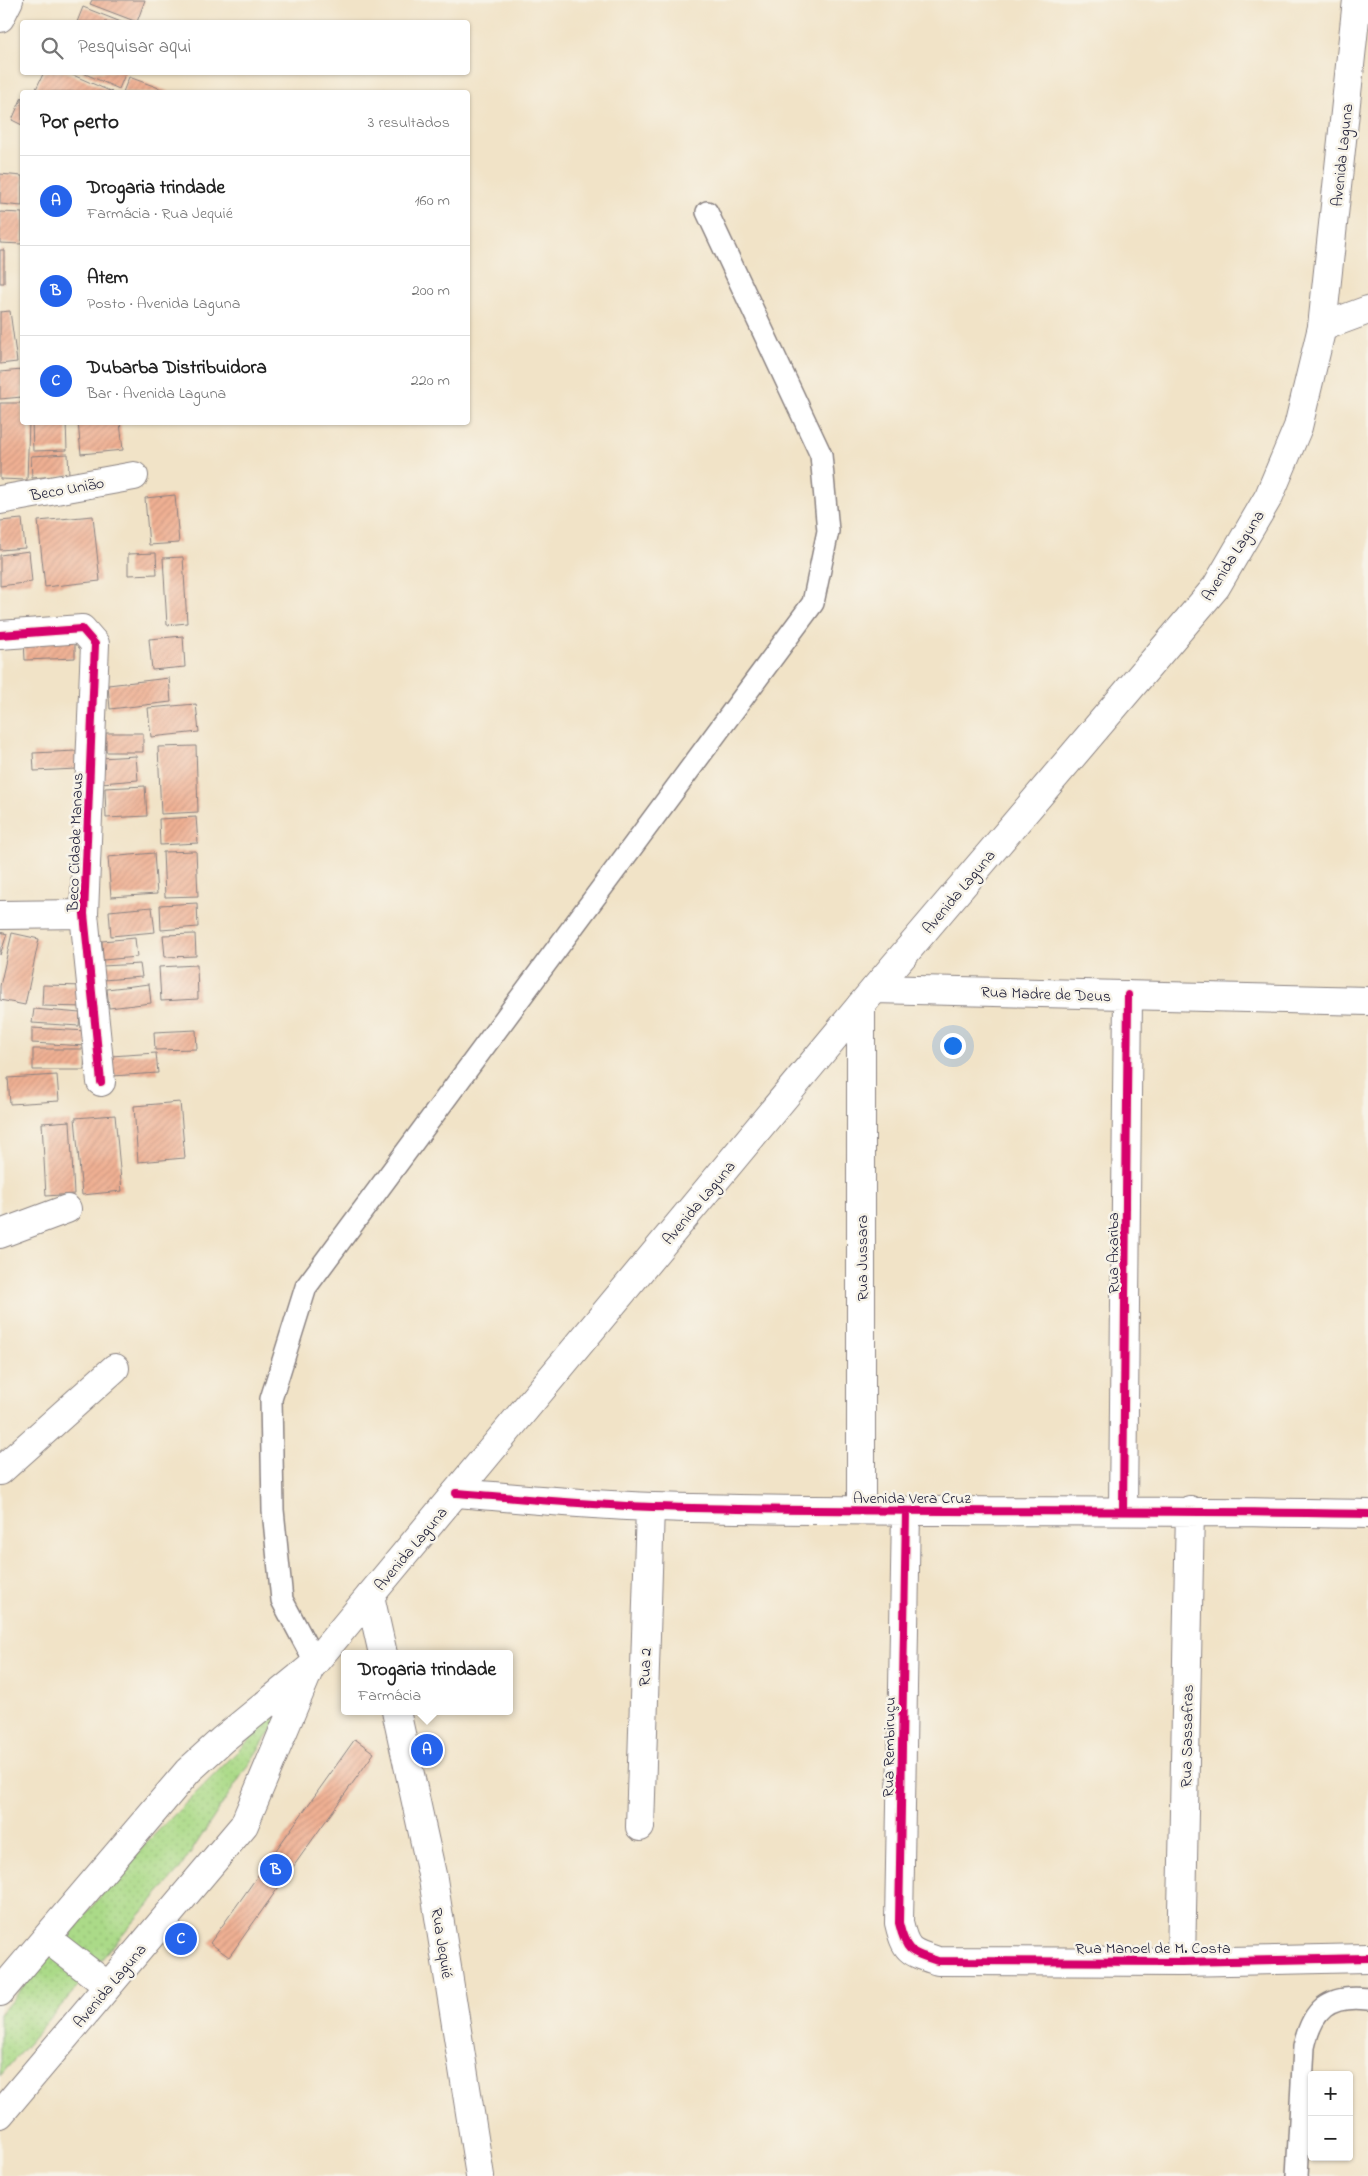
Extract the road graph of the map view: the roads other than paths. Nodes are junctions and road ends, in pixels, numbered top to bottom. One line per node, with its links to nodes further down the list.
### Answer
1 (9, 0): 3 (street)
2 (1357, 0): 6 (street, Avenida Laguna)
3 (0, 18)
4 (708, 212): 29 (lane)
5 (1368, 310): 6 (street)
6 (1322, 327): 13 (street, Avenida Laguna)
7 (134, 476): 8 (street, Beco União)
8 (0, 500)
9 (0, 635): 10 (street, Beco Cidade Manaus)
10 (84, 914): 11 (street); 15 (street, Beco Cidade Manaus)
11 (0, 915)
12 (1128, 995): 13 (street, Rua Madre de Deus); 14 (street, Rua Madre de Deus); 23 (street, Rua Axariba)
13 (868, 997): 20 (street, Avenida Laguna); 22 (street, Rua Jussara)
14 (1368, 1001)
15 (101, 1082)
16 (67, 1209): 17 (street)
17 (0, 1234)
18 (115, 1368): 19 (street)
19 (0, 1471)
20 (456, 1493): 21 (street, Avenida Vera Cruz); 27 (street, Avenida Laguna)
21 (650, 1507): 22 (street, Avenida Vera Cruz); 31 (street, Rua 2)
22 (861, 1510): 25 (street, Avenida Vera Cruz)
23 (1123, 1510): 24 (street, Avenida Vera Cruz); 25 (street, Avenida Vera Cruz)
24 (1190, 1510): 26 (street, Avenida Vera Cruz); 35 (street, Rua Sassafras)
25 (906, 1511): 34 (street, Rua Rembiruçu)
26 (1368, 1514)
27 (370, 1596): 28 (street); 29 (street, Avenida Laguna)
28 (382, 1650)
29 (312, 1665): 32 (street, Avenida Laguna); 36 (street, Avenida Laguna)
30 (397, 1715): 40 (street, Rua Jequié)
31 (640, 1827)
32 (46, 1938): 36 (street); 37 (street, Avenida Laguna)
33 (1368, 1958): 35 (street, Rua Manoel de M. Costa)
34 (938, 1961): 35 (street, Rua Manoel de M. Costa)
35 (1182, 1962)
36 (108, 1986): 39 (street, Avenida Laguna)
37 (0, 1992)
38 (1368, 1999): 41 (lane)
39 (0, 2114)
40 (480, 2176)
41 (1297, 2176)

